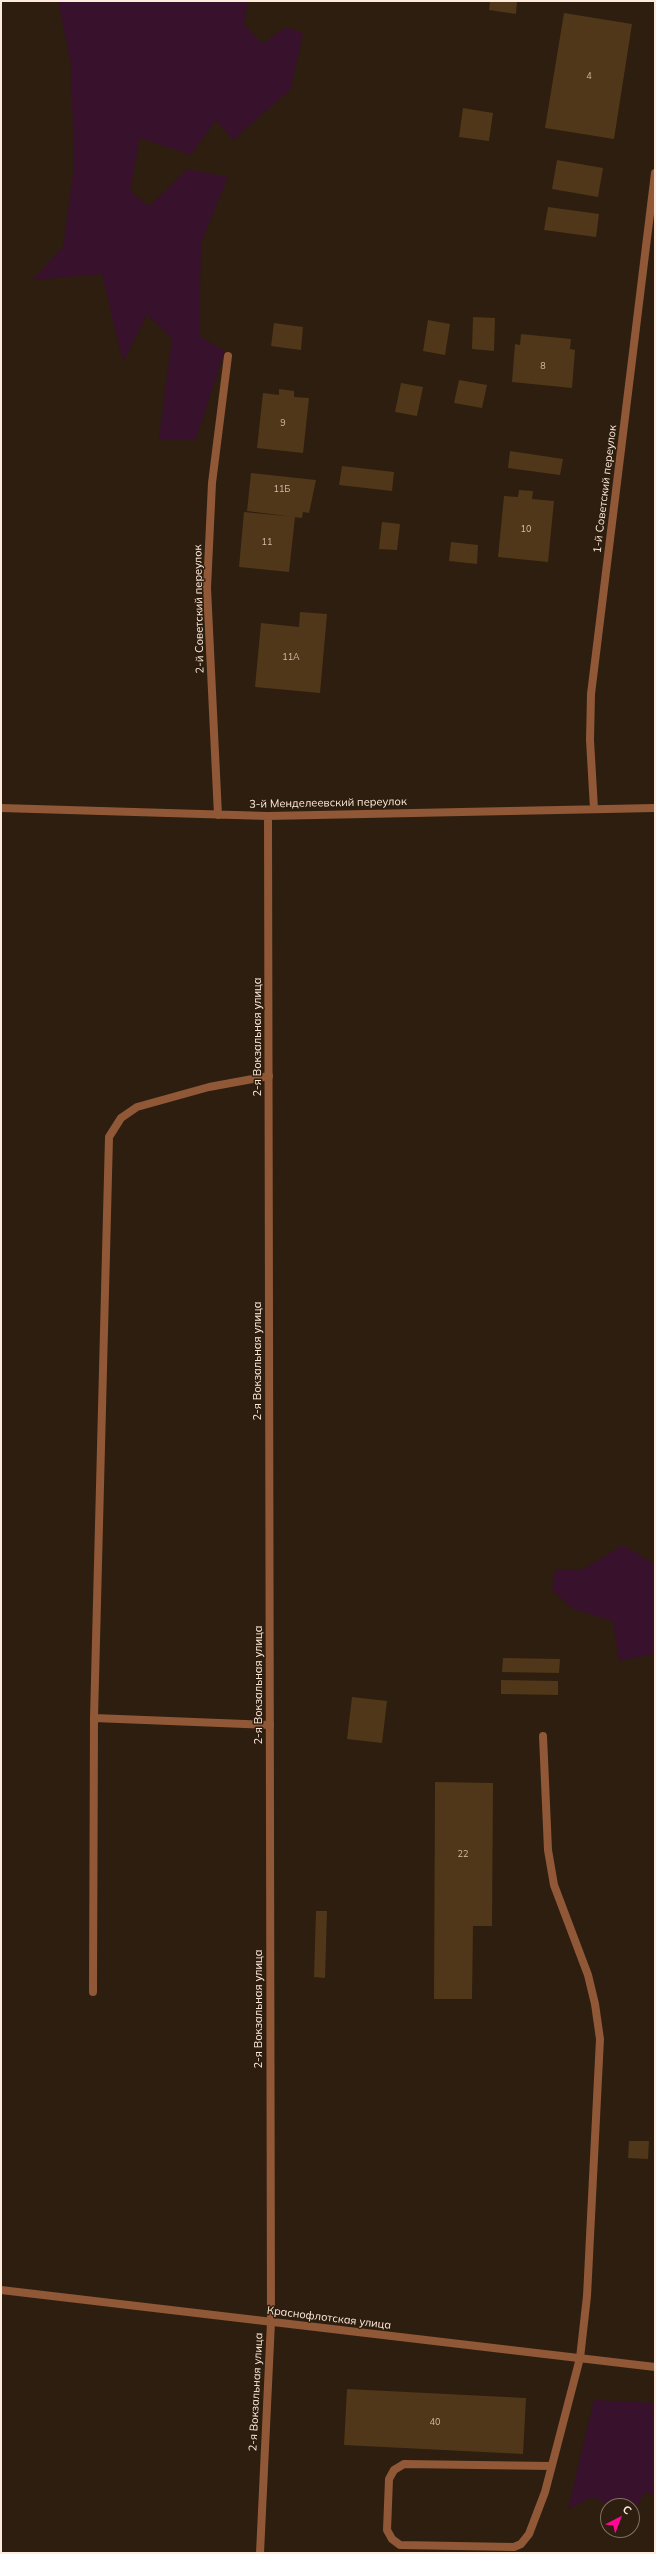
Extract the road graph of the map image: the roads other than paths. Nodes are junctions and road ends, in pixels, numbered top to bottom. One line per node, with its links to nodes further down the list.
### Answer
1 (655, 173): 5 (street, 1-й Советский переулок)
2 (228, 356): 6 (street, 2-й Советский переулок)
3 (1, 808): 6 (street, 3-й Менделеевский переулок)
4 (655, 808): 5 (street, 3-й Менделеевский переулок)
5 (594, 809): 7 (street, 3-й Менделеевский переулок)
6 (218, 816): 7 (street, 3-й Менделеевский переулок)
7 (268, 816): 8 (street, 2-я Вокзальная улица)
8 (269, 1076): 9 (street); 10 (street, 2-я Вокзальная улица)
9 (94, 1718): 10 (street); 12 (street)
10 (270, 1725): 14 (street, 2-я Вокзальная улица)
11 (543, 1736): 15 (street)
12 (93, 1992)
13 (1, 2290): 14 (street, Краснофлотская улица)
14 (271, 2322): 15 (street, Краснофлотская улица); 18 (street, 2-я Вокзальная улица)
15 (580, 2358): 16 (street, Краснофлотская улица); 17 (street)
16 (655, 2367)
17 (551, 2466): 17 (street)
18 (260, 2553)

